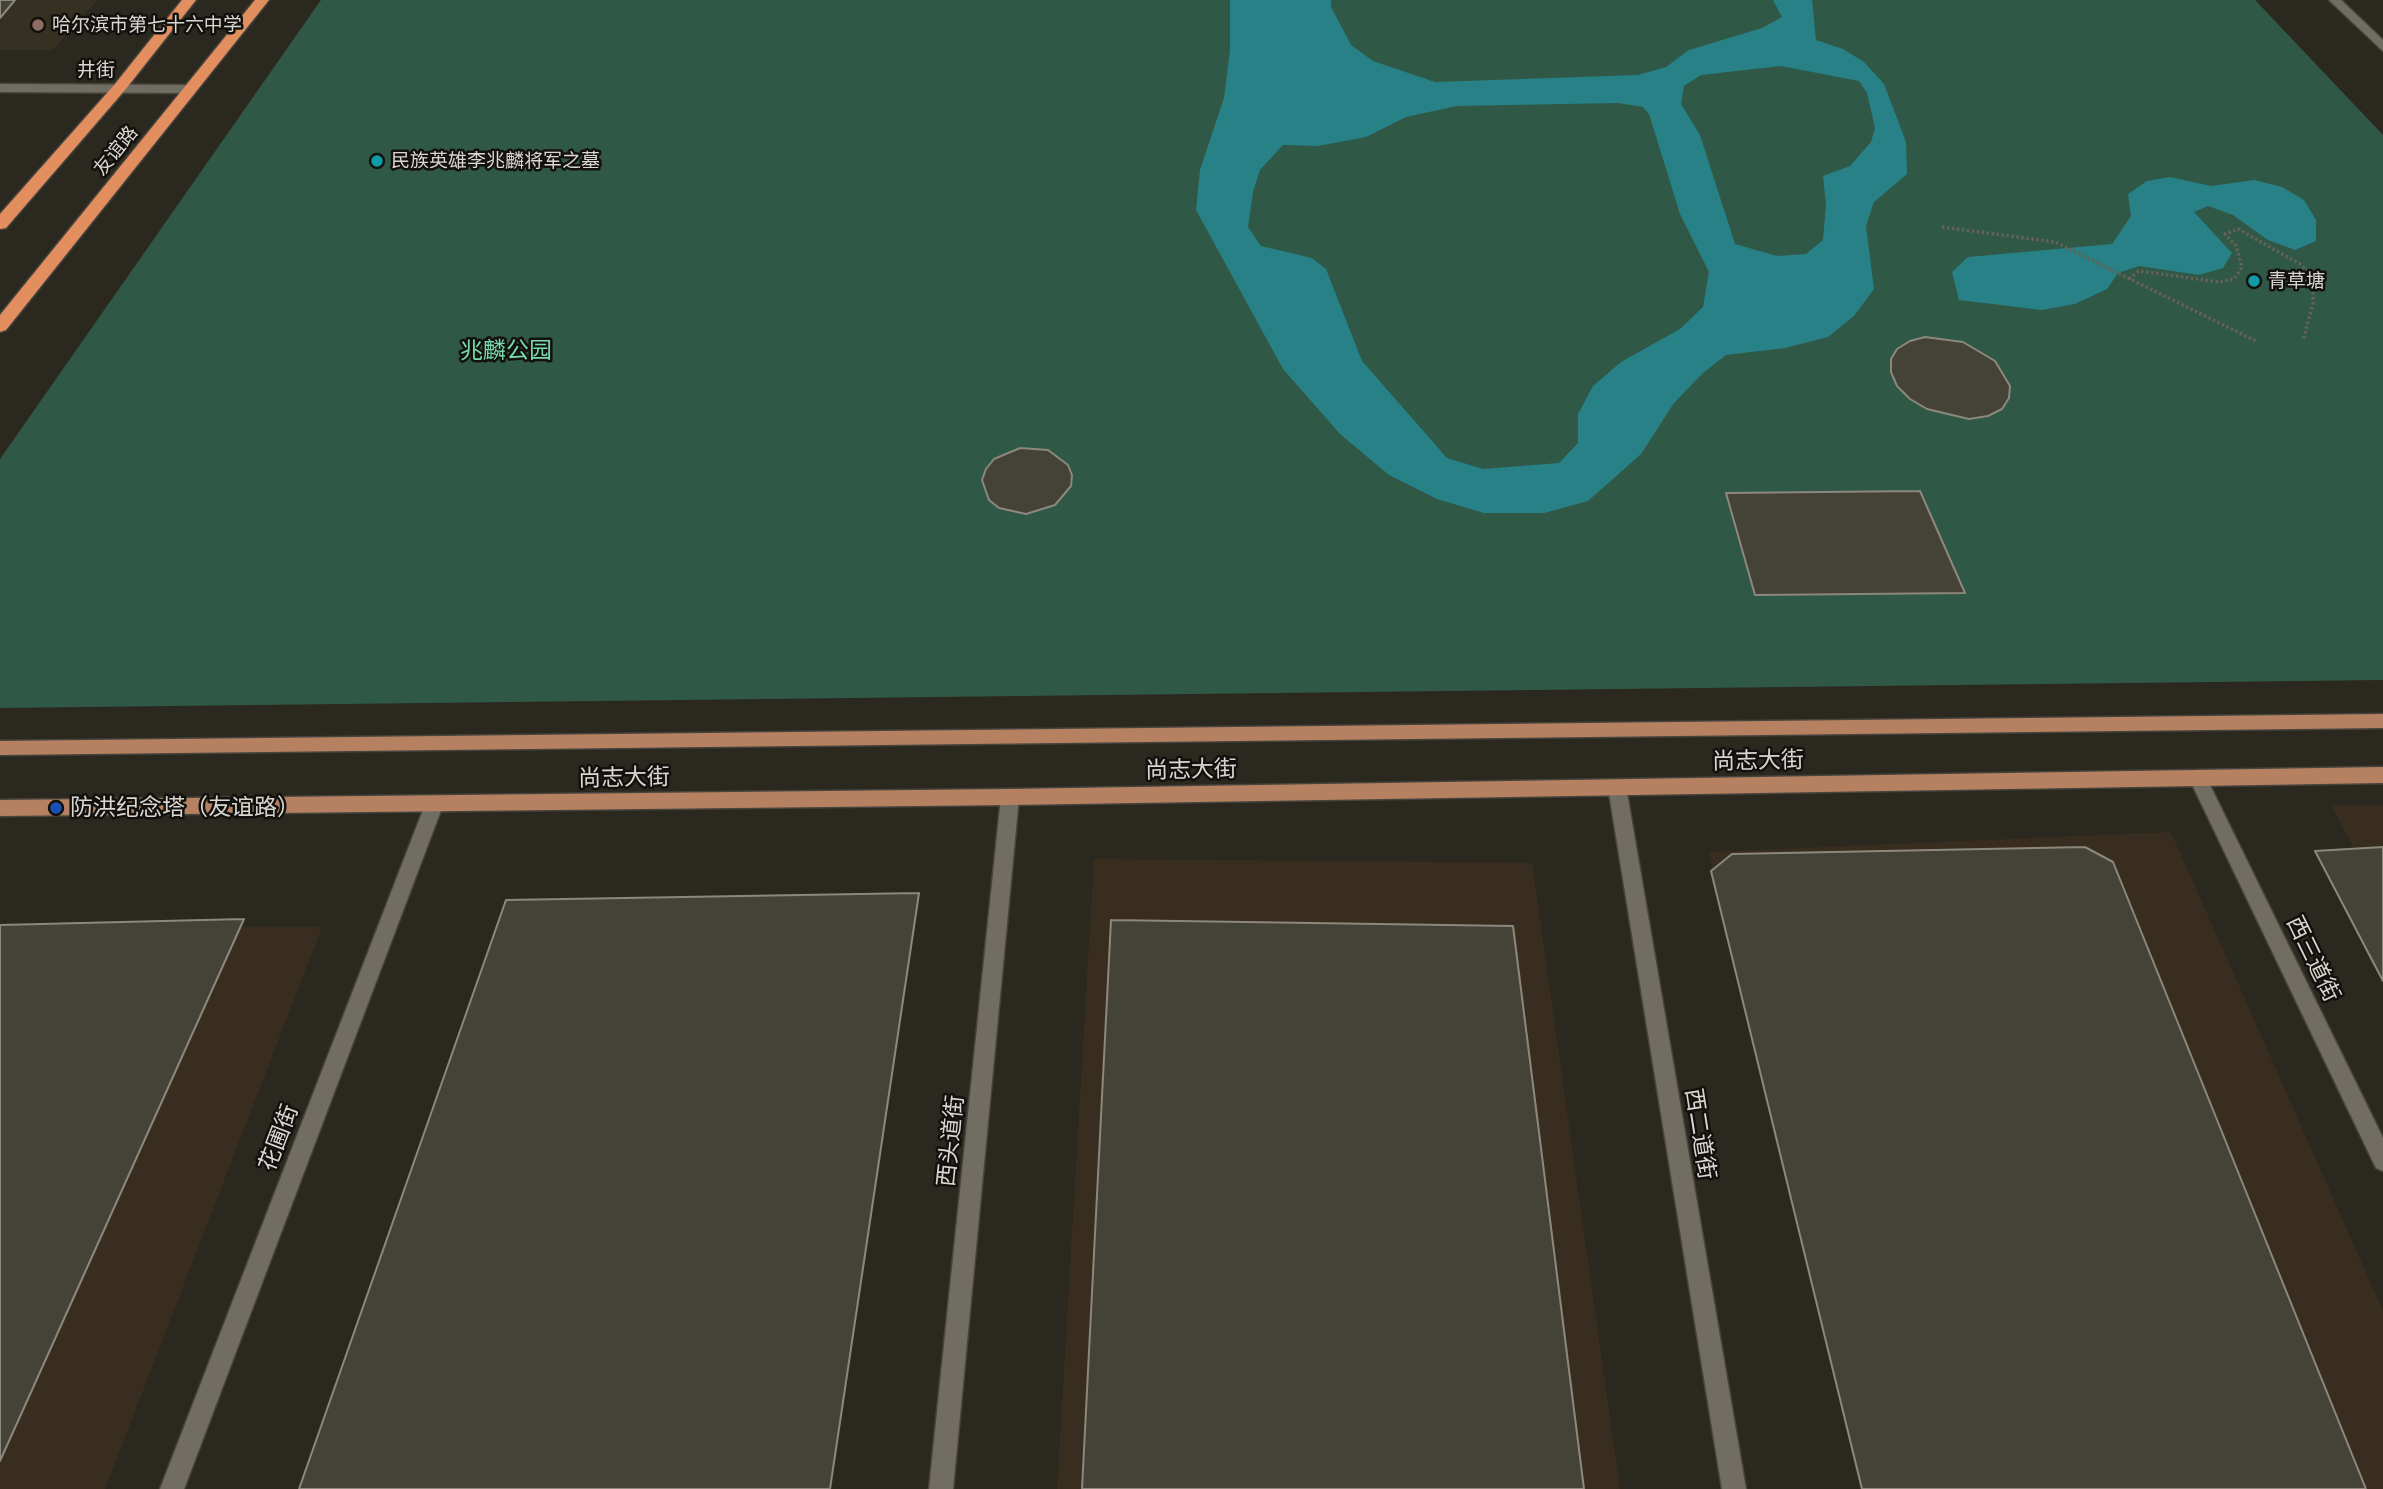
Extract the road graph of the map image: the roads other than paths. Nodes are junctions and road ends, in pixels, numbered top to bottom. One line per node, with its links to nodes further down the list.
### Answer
1 (189, 0): 6 (highway, 友谊路)
2 (262, 0): 7 (highway, 友谊路)
3 (2335, 0): 4 (street)
4 (2383, 47)
5 (0, 88): 6 (street, 井街)
6 (120, 88): 7 (street, 井街); 8 (highway, 友谊路)
7 (191, 89): 9 (highway, 友谊路)
8 (0, 224)
9 (0, 326)
10 (2383, 721): 11 (main road, 尚志大街)
11 (0, 748)
12 (2383, 775): 13 (main road, 尚志大街)
13 (2199, 778): 14 (main road, 尚志大街); 18 (street, 西三道街)
14 (1617, 788): 15 (main road, 尚志大街); 21 (street, 西二道街)
15 (1010, 797): 16 (main road, 尚志大街); 20 (street, 西头道街)
16 (434, 805): 17 (main road, 尚志大街); 19 (street, 花圃街)
17 (0, 808)
18 (2383, 1161)
19 (172, 1489)
20 (941, 1489)
21 (1734, 1489)

